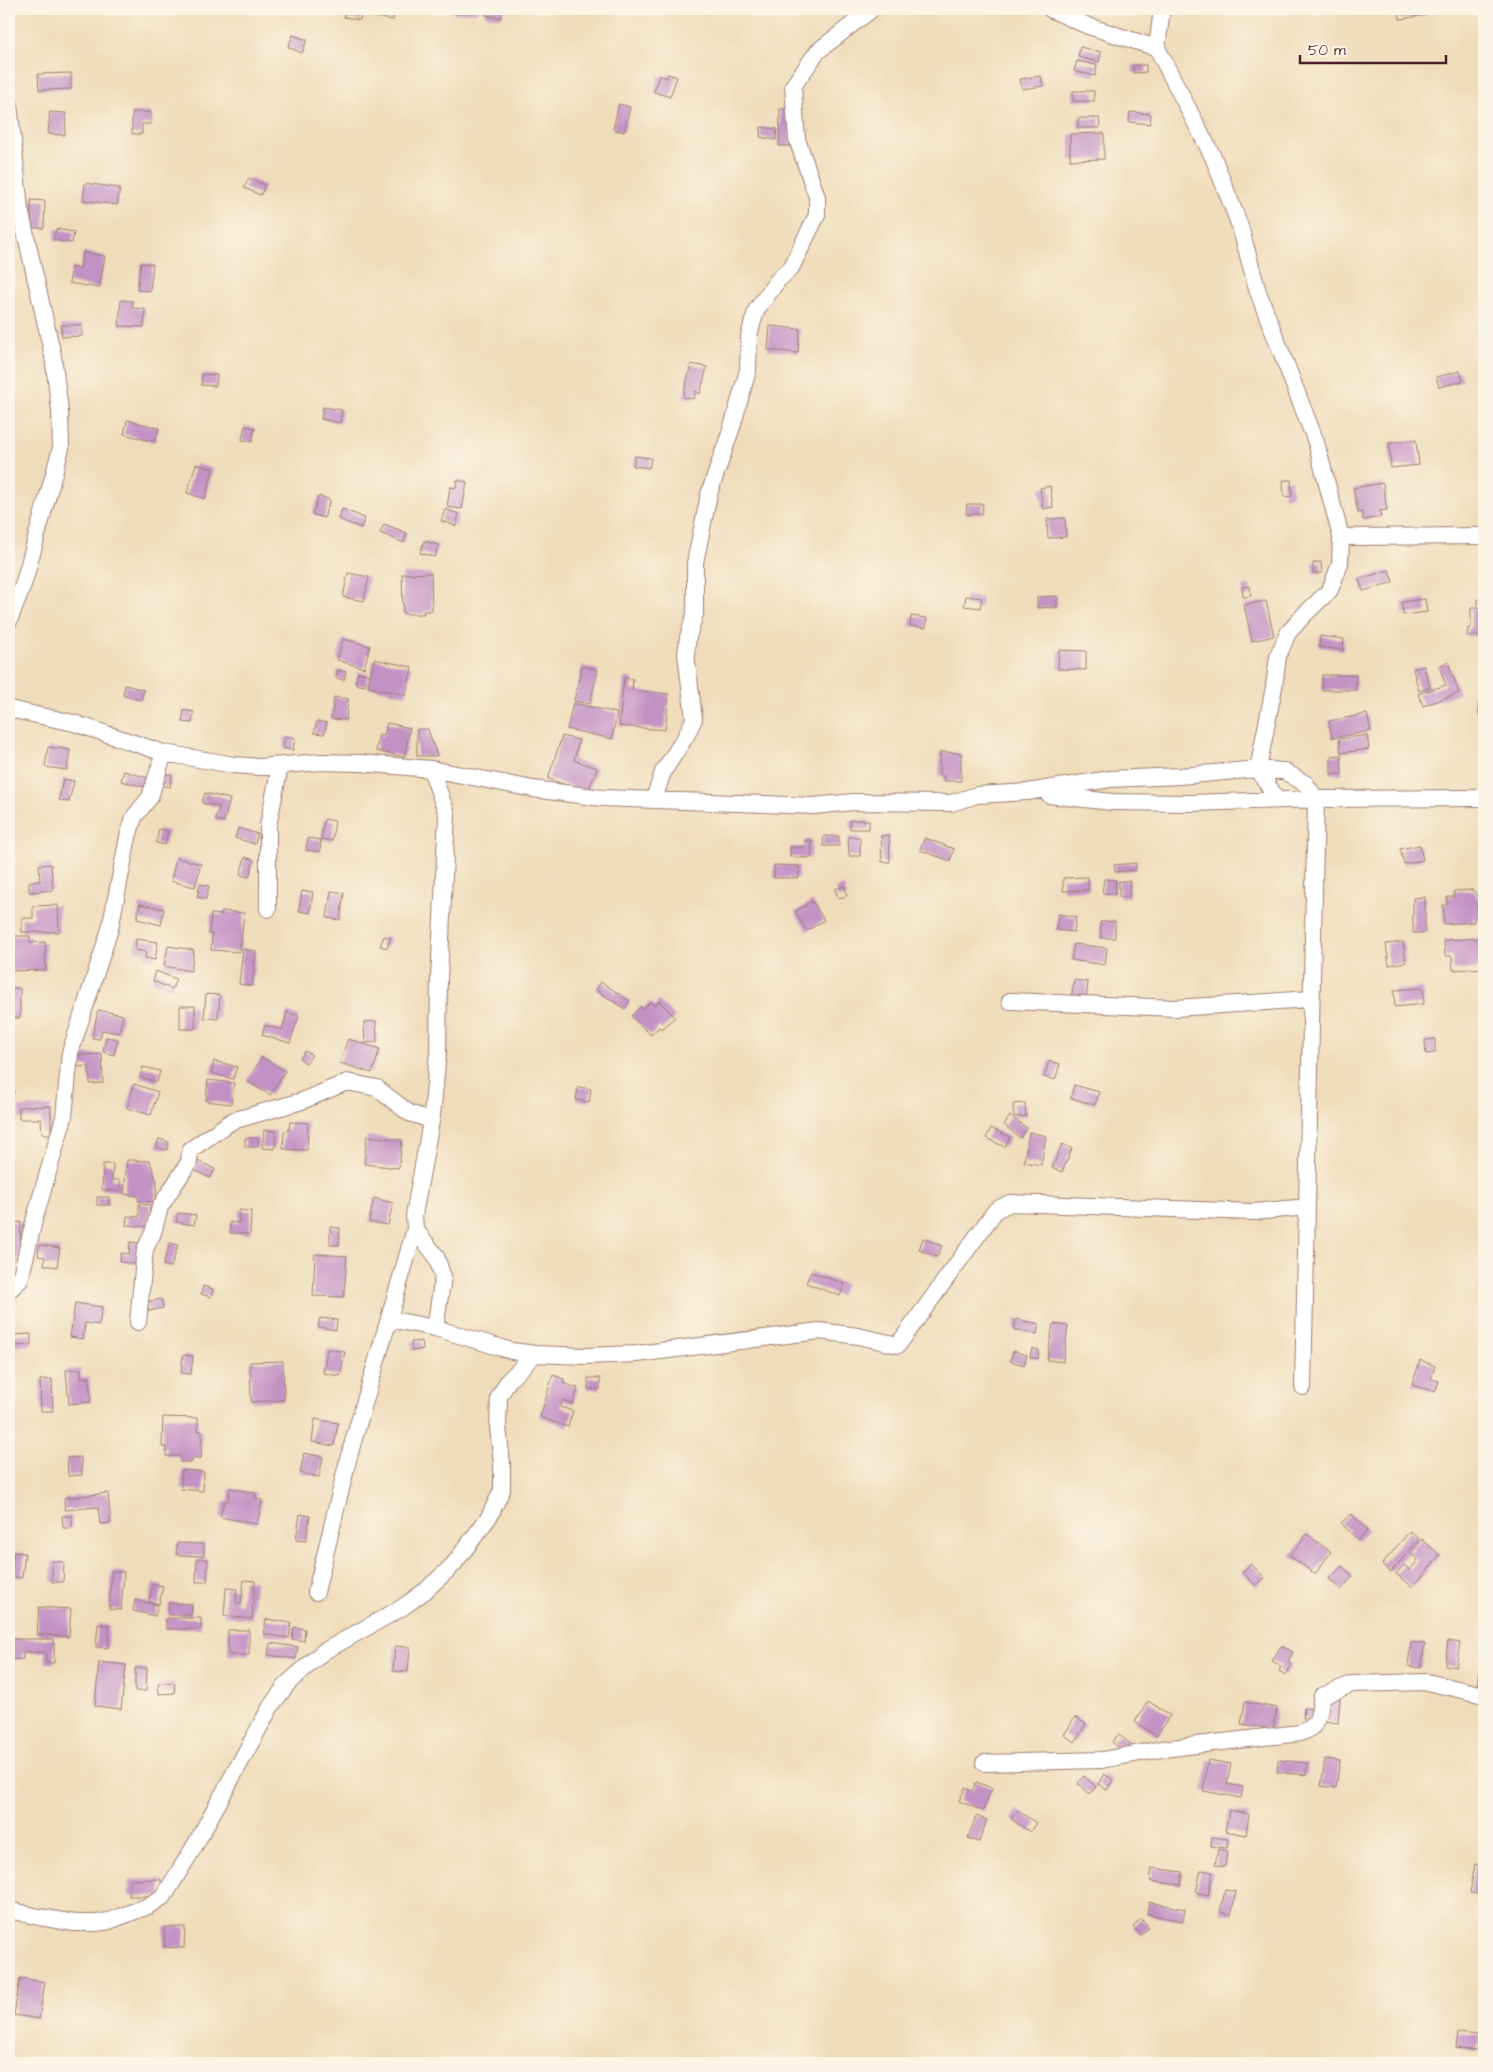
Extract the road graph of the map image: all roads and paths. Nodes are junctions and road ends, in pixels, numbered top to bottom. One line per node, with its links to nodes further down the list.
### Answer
1 (872, 9): 16 (street)
2 (1050, 9): 4 (street)
3 (1162, 9): 4 (street)
4 (1157, 48): 7 (street)
5 (9, 103): 8 (street)
6 (1484, 536): 7 (street)
7 (1342, 537): 13 (street)
8 (9, 621)
9 (9, 710): 10 (street)
10 (164, 753): 11 (street); 25 (street)
11 (280, 766): 12 (street); 19 (street)
12 (431, 769): 16 (street); 22 (street)
13 (1258, 769): 14 (street); 17 (street); 18 (street)
14 (1027, 792): 16 (street); 18 (street)
15 (1484, 798): 17 (street)
16 (654, 799)
17 (1316, 799): 18 (street); 20 (street)
18 (1277, 800)
19 (268, 909)
20 (1310, 999): 21 (street); 23 (street)
21 (1010, 1001)
22 (431, 1120): 24 (street); 27 (street)
23 (1307, 1207): 29 (street); 30 (street)
24 (415, 1229): 26 (street); 28 (street)
25 (9, 1290)
26 (389, 1319): 28 (street); 31 (street)
27 (138, 1322)
28 (435, 1328): 29 (street)
29 (535, 1354): 34 (street)
30 (1303, 1387)
31 (316, 1592)
32 (1484, 1695): 33 (street)
33 (984, 1764)
34 (9, 1910)

